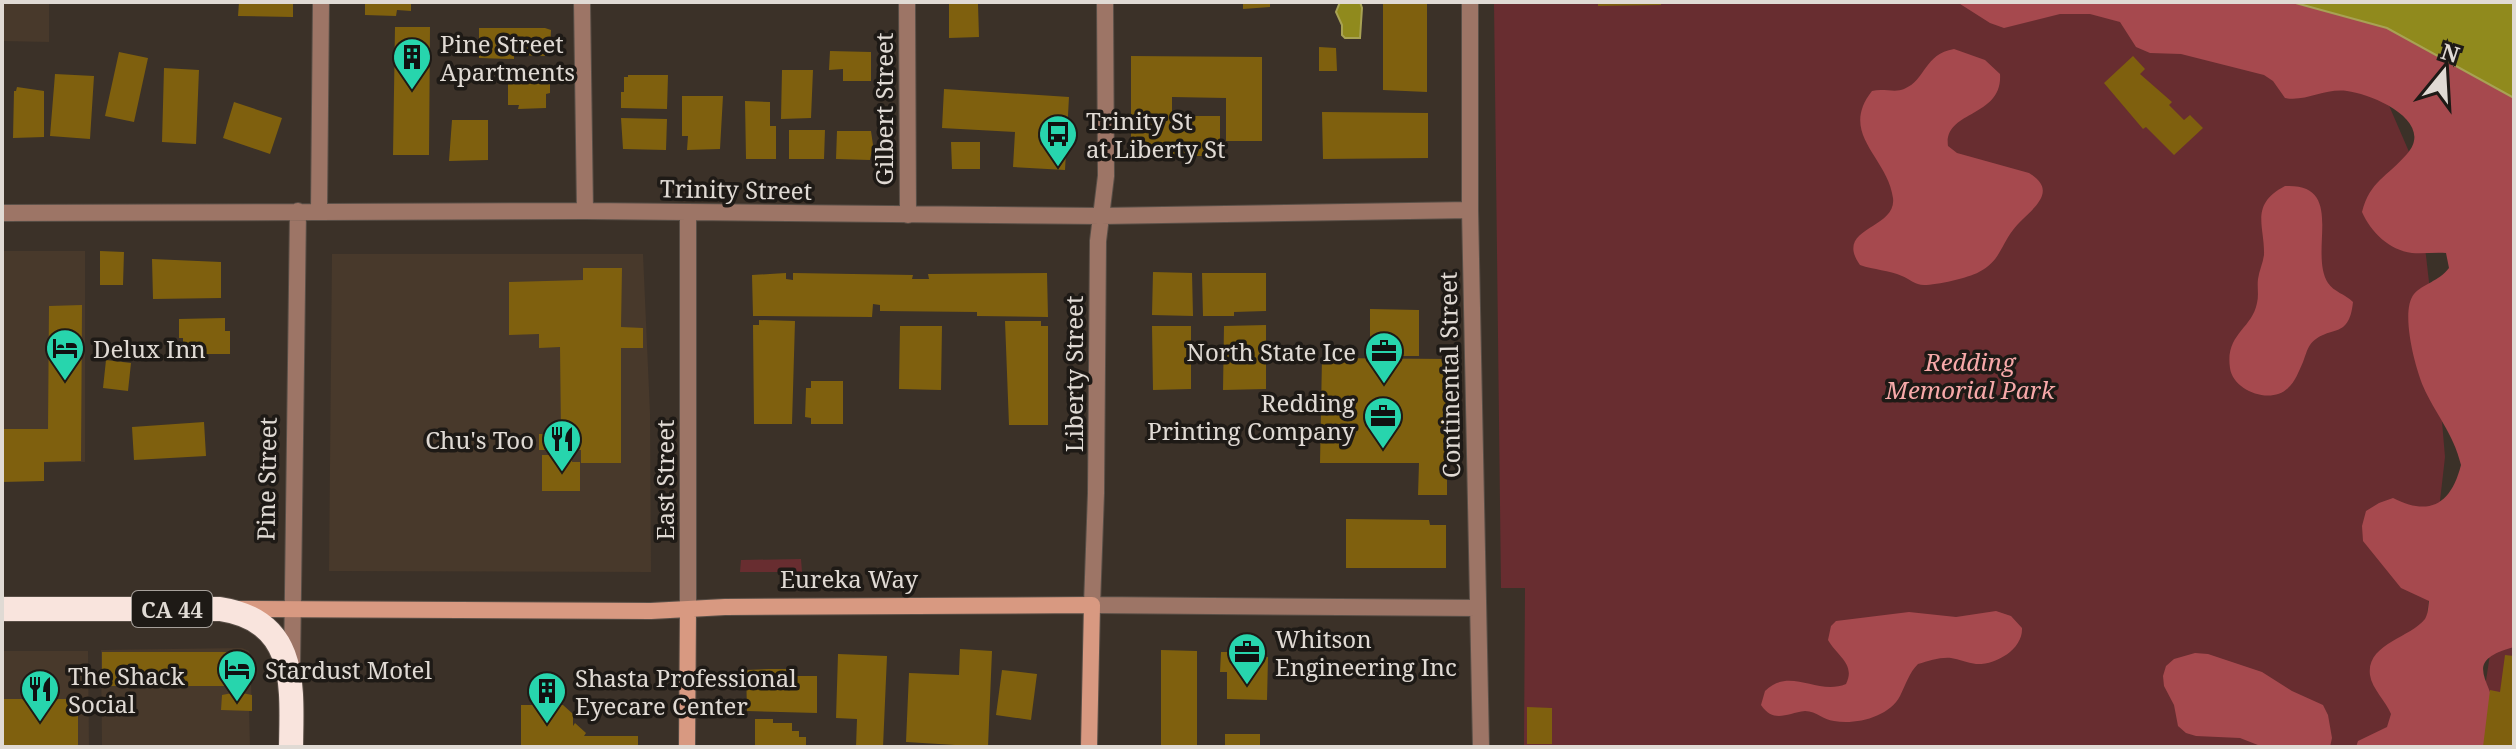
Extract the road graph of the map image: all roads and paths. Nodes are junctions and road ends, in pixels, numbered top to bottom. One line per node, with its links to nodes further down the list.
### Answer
1 (321, 2): 8 (street)
2 (582, 2): 9 (street)
3 (907, 2): 12 (street, Gilbert Street)
4 (1105, 2): 13 (street, Liberty Street)
5 (1470, 2): 6 (street, Continental Street)
6 (1470, 210): 13 (street, Trinity Street); 15 (street, Continental Street)
7 (298, 211): 8 (street, Trinity Street); 11 (street, Trinity Street); 18 (street, Pine Street)
8 (319, 211): 9 (street, Trinity Street)
9 (585, 211): 10 (street, Trinity Street)
10 (688, 212): 12 (street, Trinity Street); 19 (street, East Street)
11 (2, 213)
12 (908, 215): 13 (street, Trinity Street)
13 (1101, 216): 14 (street, Liberty Street)
14 (1092, 605): 15 (street, Eureka Way); 19 (street, Eureka Way); 23 (street, Liberty Street)
15 (1478, 608): 24 (street, Continental Street)
16 (2, 609): 17 (highway, Eureka Way / CA 44)
17 (220, 609): 18 (street, Eureka Way); 20 (highway, Eureka Way / CA 44)
18 (292, 610): 19 (street, Eureka Way); 20 (street, Pine Street)
19 (688, 610): 22 (street, East Street)
20 (292, 681): 21 (highway, Pine Street / CA 44)
21 (291, 747)
22 (687, 747)
23 (1089, 747)
24 (1481, 747)

